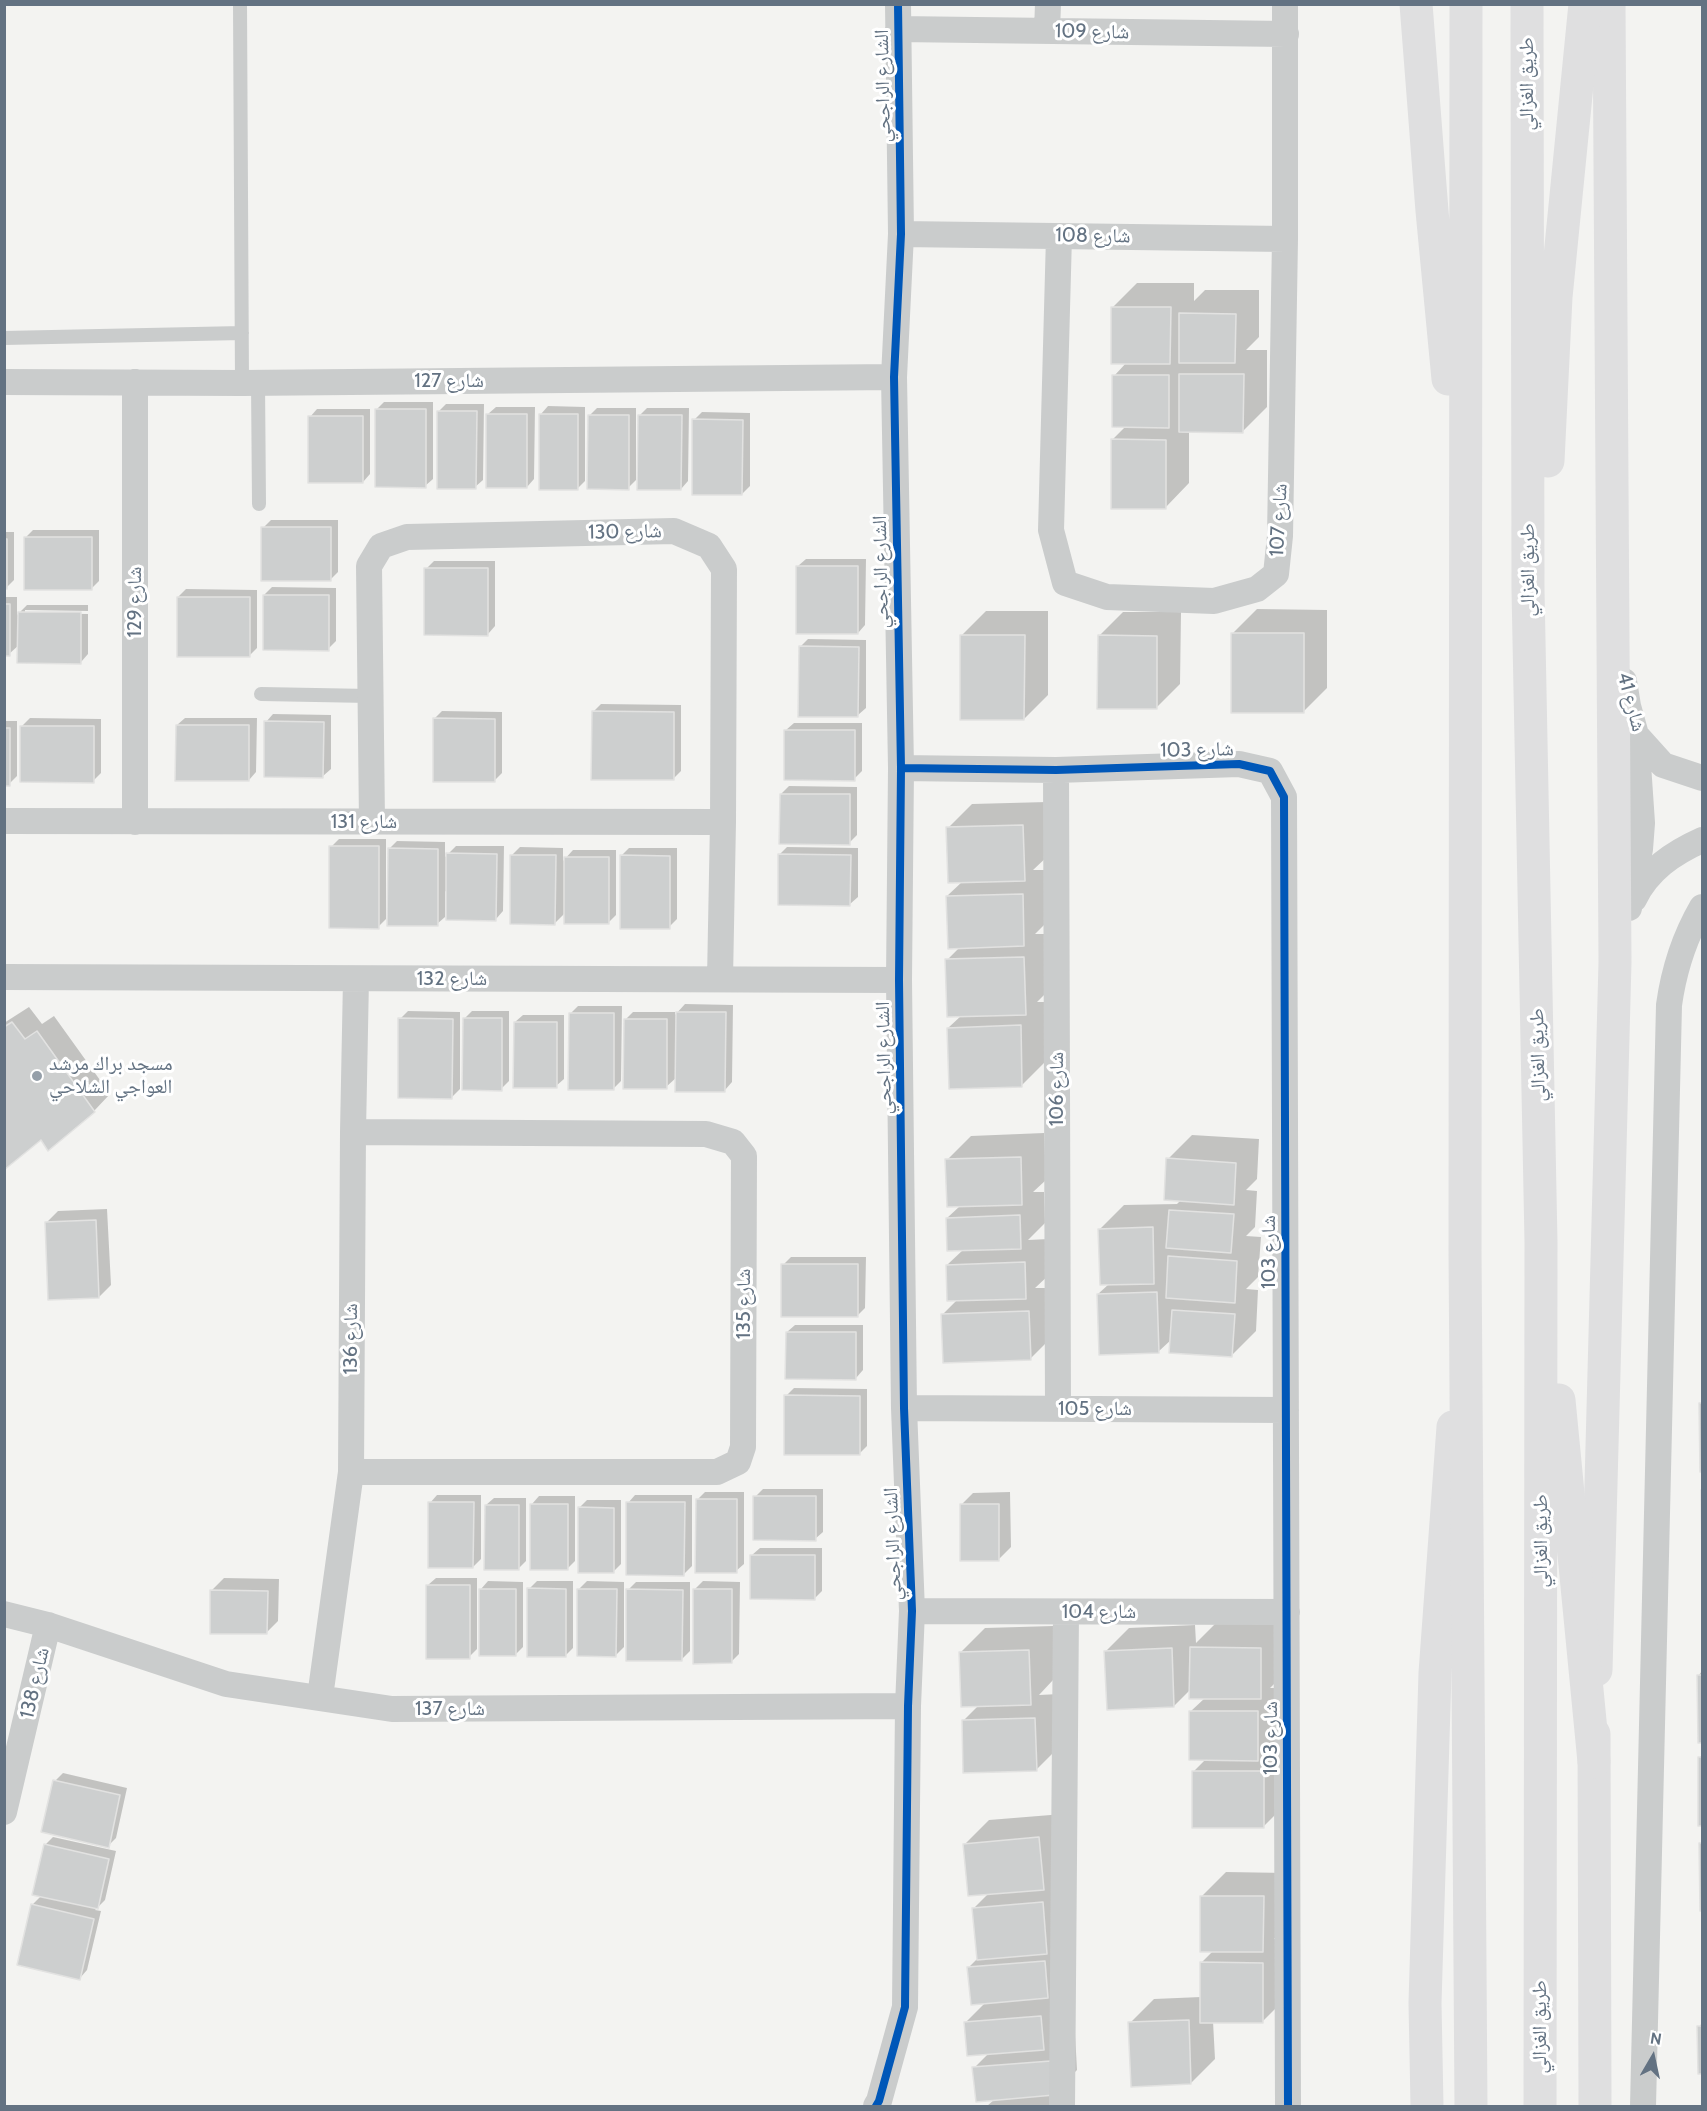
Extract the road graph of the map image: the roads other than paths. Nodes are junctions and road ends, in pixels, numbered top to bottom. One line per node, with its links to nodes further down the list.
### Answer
1 (240, 4): 15 (lane)
2 (1048, 4): 10 (street)
3 (1285, 4): 11 (street, شارع 107)
4 (1416, 4): 22 (main road)
5 (1466, 4): 22 (main road)
6 (1527, 4): 23 (main road, طريق الغزالي)
7 (1585, 4): 23 (main road)
8 (1609, 4): 24 (main road)
9 (898, 17): 10 (street, شارع 109); 12 (street, الشارع الراجحي)
10 (1047, 31): 11 (street, شارع 109)
11 (1286, 34): 14 (street, شارع 107)
12 (901, 234): 13 (street, شارع 108); 17 (street, الشارع الراجحي)
13 (1059, 236): 14 (street, شارع 108); 14 (street, شارع 107)
14 (1285, 239)
15 (242, 333): 16 (lane); 20 (lane)
16 (4, 338)
17 (894, 377): 20 (street, شارع 127); 28 (street, الشارع الراجحي)
18 (4, 382): 19 (street, شارع 127)
19 (135, 382): 20 (street, شارع 127); 32 (street, شارع 129)
20 (250, 382): 21 (lane)
21 (259, 504)
22 (1467, 575): 45 (main road)
23 (1528, 590): 44 (main road, طريق الغزالي)
24 (1612, 627): 27 (street, شارع 41); 38 (main road)
25 (261, 694): 26 (lane)
26 (370, 696): 33 (street, شارع 130); 34 (street, شارع 130)
27 (1636, 735): 30 (street, شارع 41); 37 (street)
28 (901, 768): 29 (street, شارع 103); 42 (street, الشارع الراجحي)
29 (1056, 770): 47 (street, شارع 106); 48 (street, شارع 103)
30 (1702, 778)
31 (4, 821): 32 (street, شارع 131)
32 (135, 822): 33 (street, شارع 131)
33 (372, 822): 34 (street, شارع 131)
34 (723, 822): 41 (street, شارع 130)
35 (1702, 840): 37 (street)
36 (1702, 907): 66 (street)
37 (1629, 908): 38 (street)
38 (1615, 962): 57 (main road)
39 (4, 977): 40 (street, شارع 132)
40 (356, 978): 41 (street, شارع 132); 43 (street, شارع 136)
41 (720, 980): 42 (street, شارع 132)
42 (899, 980): 46 (street, الشارع الراجحي)
43 (352, 1132): 49 (street, شارع 136); 49 (street, شارع 135)
44 (1541, 1242): 57 (main road); 64 (main road, طريق الغزالي)
45 (1465, 1248): 62 (main road); 63 (main road)
46 (904, 1408): 47 (street, شارع 105); 50 (street, الشارع الراجحي)
47 (1058, 1409): 48 (street, شارع 105)
48 (1286, 1410): 52 (street, شارع 103)
49 (351, 1472): 55 (street, شارع 136)
50 (912, 1611): 51 (street, شارع 104); 56 (street, الشارع الراجحي)
51 (1066, 1612): 52 (street, شارع 104); 60 (street)
52 (1287, 1612): 61 (street, شارع 103)
53 (4, 1614): 54 (street, شارع 137)
54 (48, 1625): 55 (street, شارع 137); 58 (street, شارع 138)
55 (320, 1697): 56 (street, شارع 137)
56 (908, 1706): 59 (street, الشارع الراجحي)
57 (1594, 1762): 65 (main road)
58 (6, 1801)
59 (876, 2106)
60 (1062, 2106)
61 (1288, 2106)
62 (1426, 2106)
63 (1471, 2106)
64 (1540, 2106)
65 (1595, 2106)
66 (1643, 2106)

